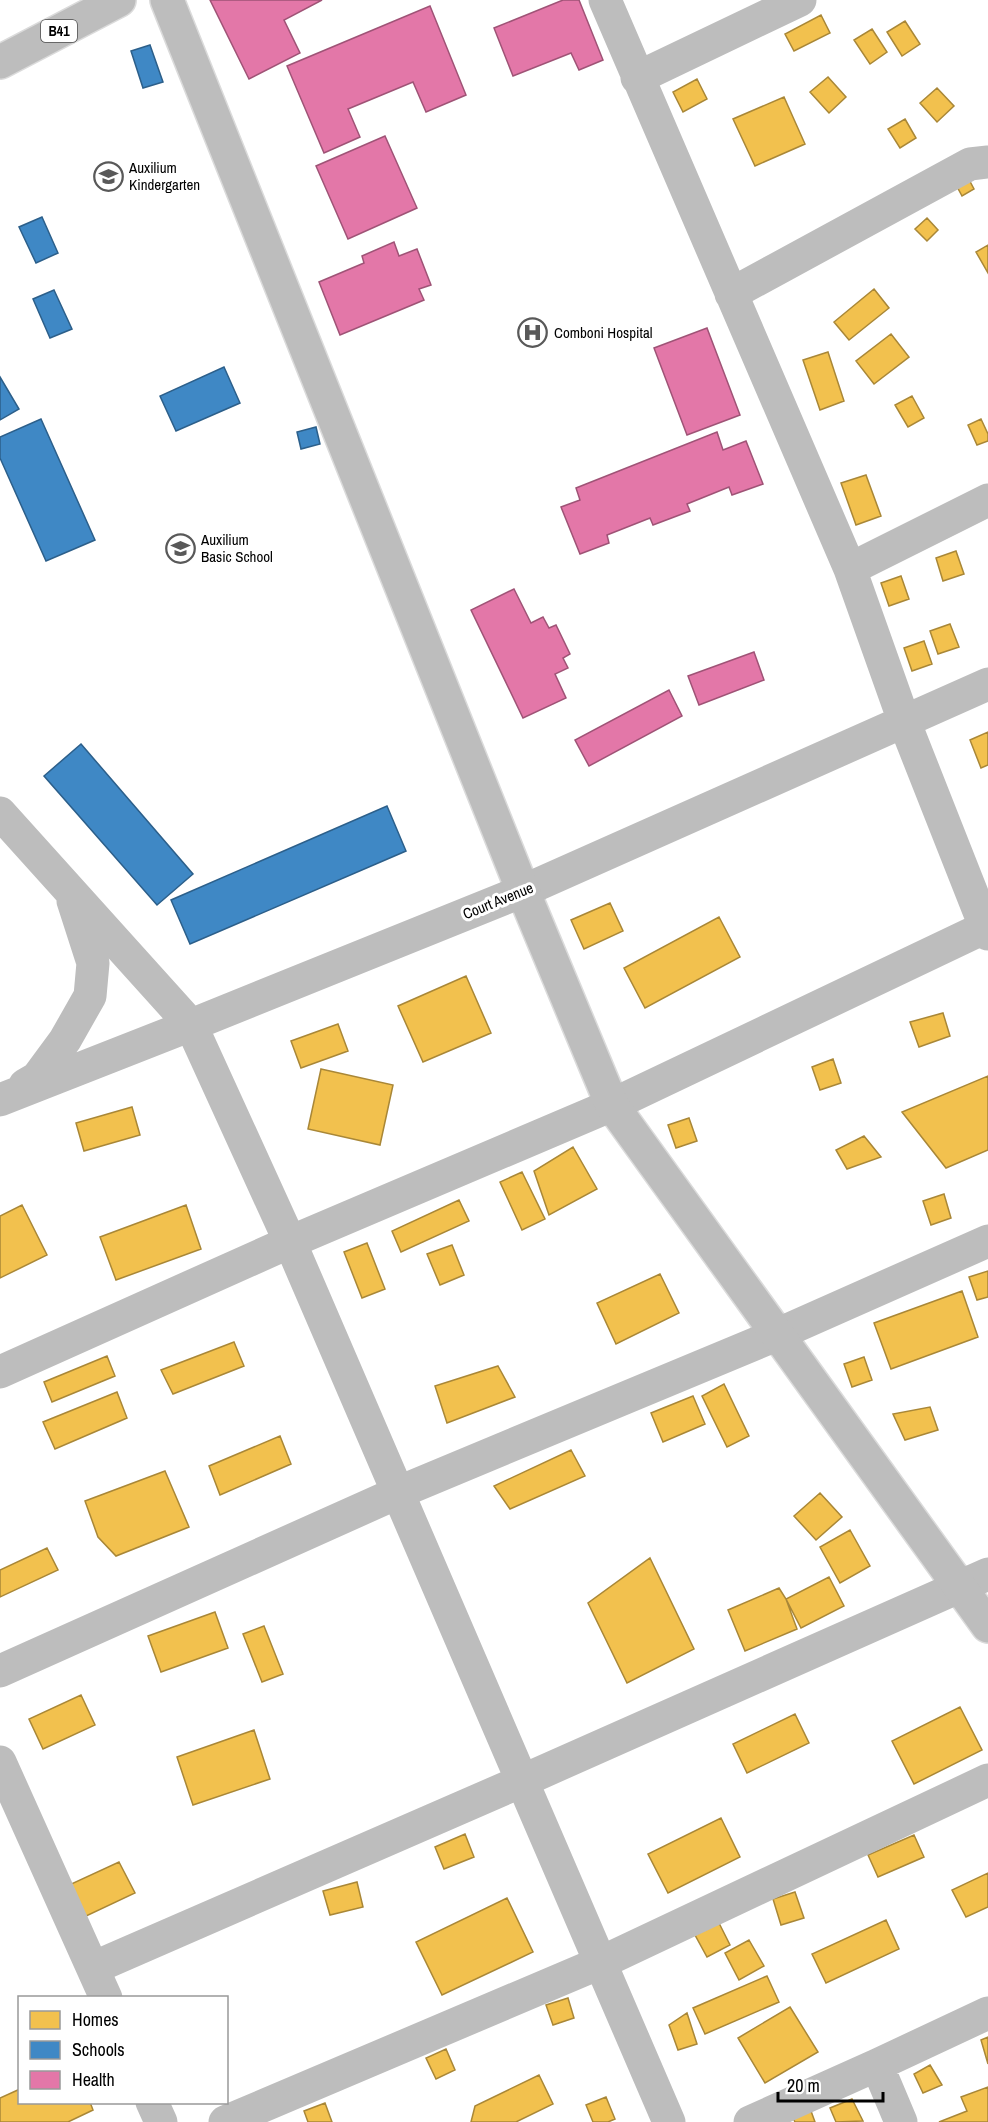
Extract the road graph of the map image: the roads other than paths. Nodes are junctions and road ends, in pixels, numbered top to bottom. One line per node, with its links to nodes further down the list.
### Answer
1 (119, 0): 5 (street, B41)
2 (167, 0): 15 (street)
3 (605, 0): 6 (street)
4 (800, 0): 6 (street)
5 (0, 62)
6 (637, 78): 8 (street)
7 (988, 162): 8 (street)
8 (730, 294): 10 (street)
9 (988, 500): 10 (street)
10 (850, 569): 12 (street)
11 (988, 684): 12 (street, Court Avenue)
12 (904, 721): 15 (street, Court Avenue); 16 (street)
13 (0, 813): 14 (street)
14 (70, 891): 17 (street); 18 (street)
15 (523, 891): 17 (street, Court Avenue); 19 (street)
16 (987, 929): 19 (street)
17 (191, 1025): 18 (street, Court Avenue); 21 (street)
18 (0, 1098)
19 (612, 1105): 21 (street); 22 (street)
20 (988, 1241): 22 (street)
21 (290, 1242): 23 (street); 24 (street)
22 (776, 1335): 24 (street); 25 (street)
23 (0, 1372)
24 (397, 1493): 27 (street); 30 (street)
25 (974, 1581): 26 (street); 30 (street)
26 (988, 1626)
27 (0, 1671)
28 (0, 1762): 32 (street)
29 (988, 1780): 31 (street)
30 (522, 1781): 31 (street); 32 (street)
31 (602, 1962): 38 (street); 39 (street)
32 (93, 1968): 33 (street)
33 (105, 1996)
34 (988, 2013): 35 (street)
35 (877, 2065): 40 (street); 41 (street)
36 (152, 2104): 37 (street)
37 (161, 2122)
38 (225, 2122)
39 (669, 2122)
40 (750, 2122)
41 (901, 2122)

